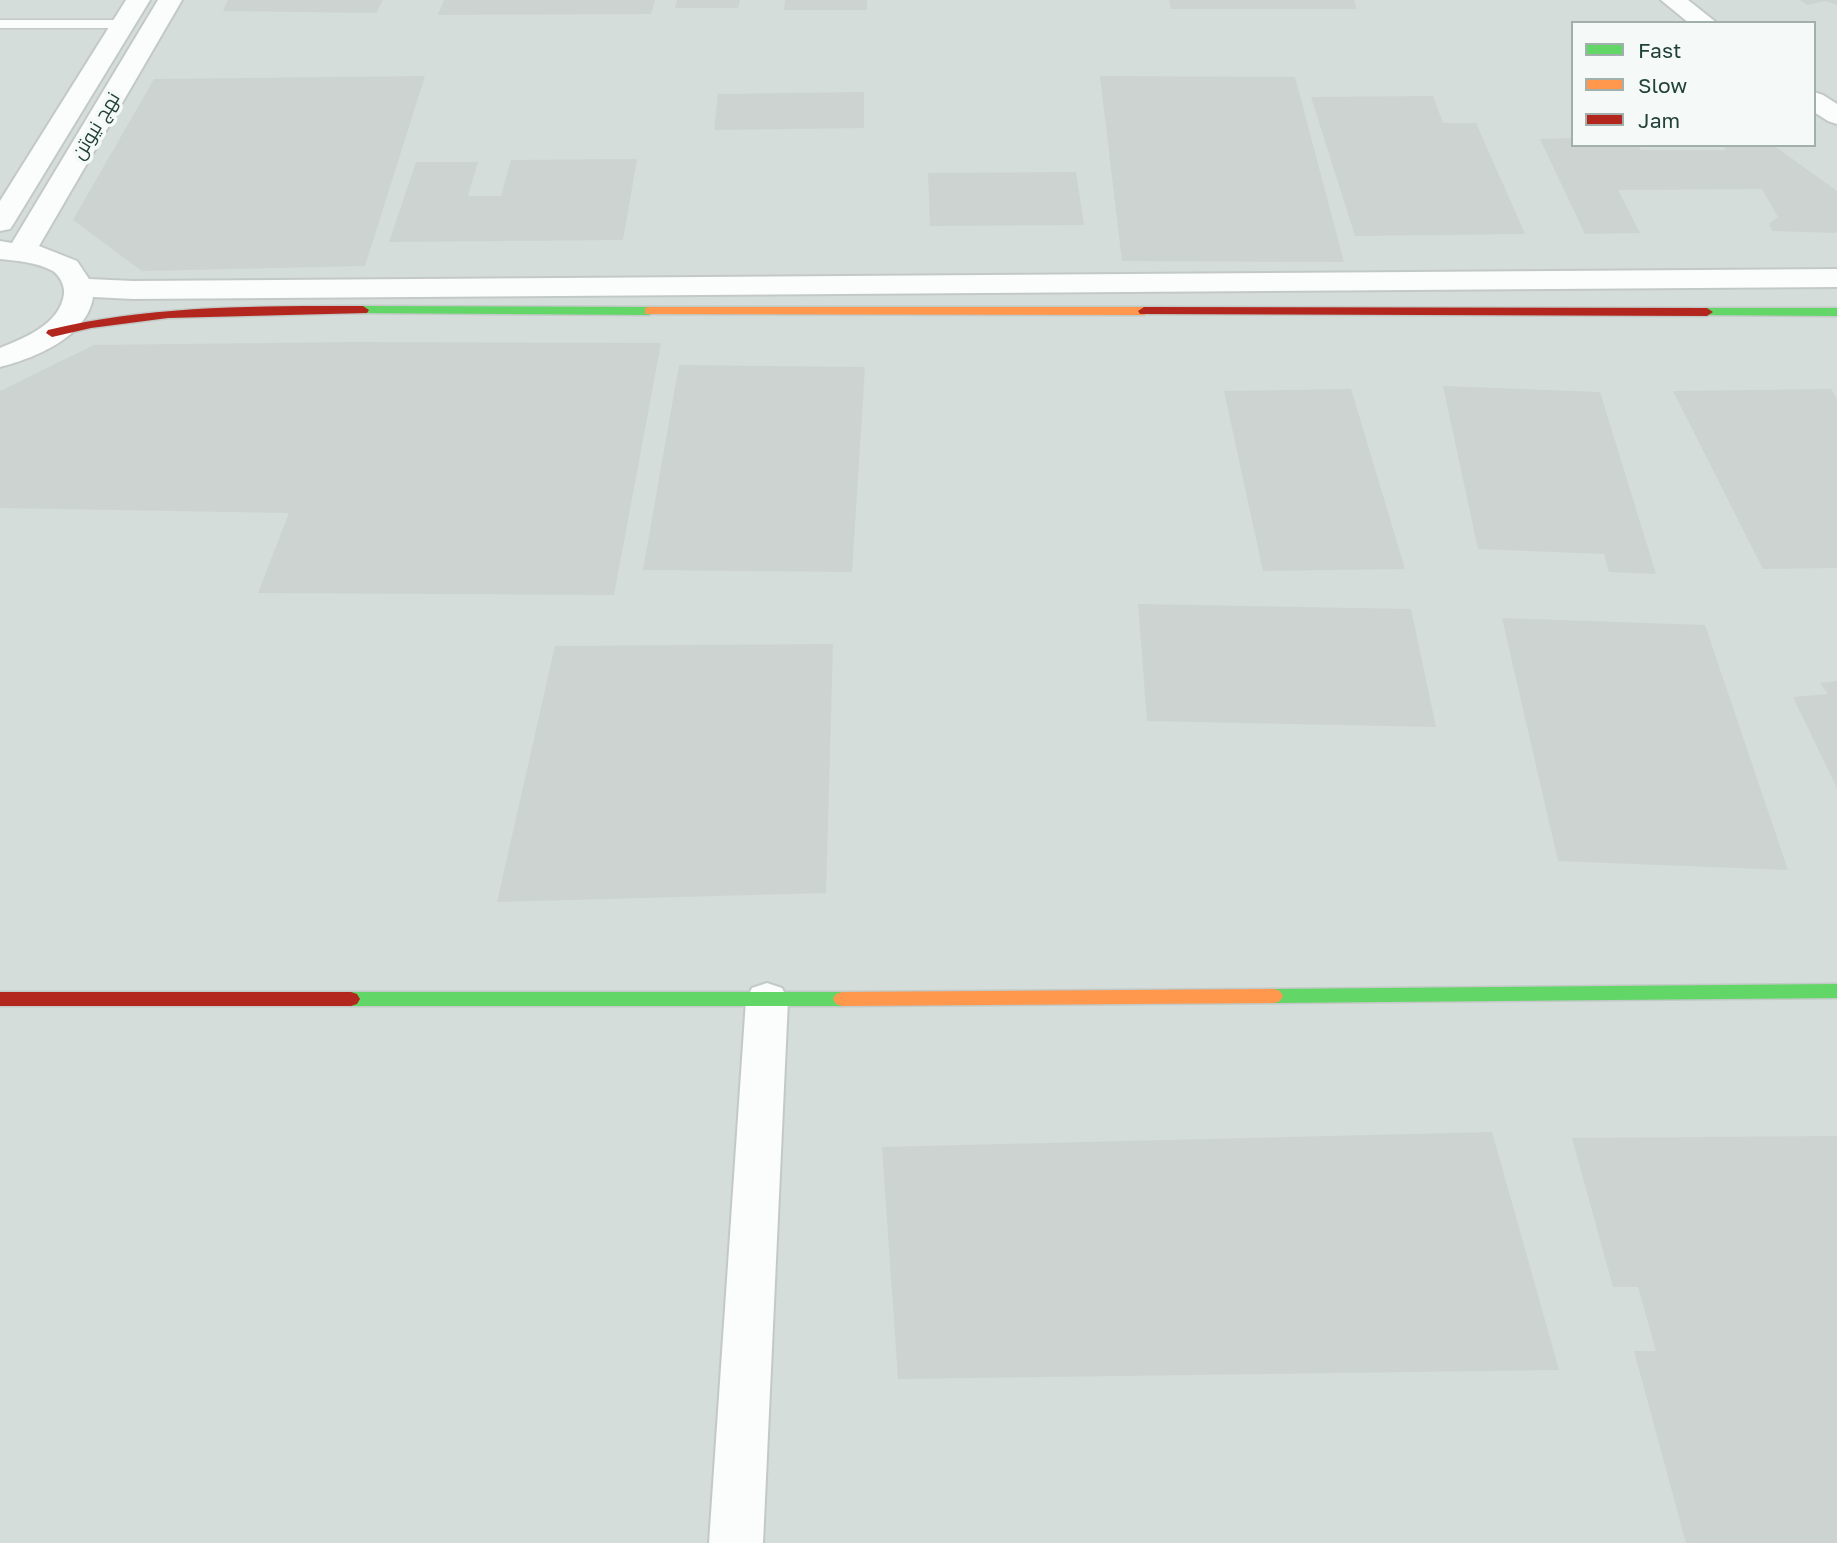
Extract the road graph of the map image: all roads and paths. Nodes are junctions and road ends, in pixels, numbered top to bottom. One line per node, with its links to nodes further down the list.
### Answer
1 (138, 0): 6 (street, نهج نيوتن)
2 (170, 0): 10 (street, نهج نيوتن)
3 (1673, 0): 4 (street)
4 (1702, 21)
5 (0, 24): 6 (lane)
6 (123, 24): 9 (street, نهج نيوتن)
7 (1816, 101): 8 (street)
8 (1837, 116)
9 (0, 223)
10 (11, 251): 12 (street)
11 (1837, 278): 13 (street)
12 (79, 286): 13 (street); 15 (street)
13 (1019, 297): 14 (street); 15 (street)
14 (1837, 312)
15 (52, 333): 16 (street)
16 (0, 358)
17 (1837, 991): 19 (street)
18 (0, 999): 19 (street)
19 (767, 1000): 20 (street)
20 (736, 1543)

